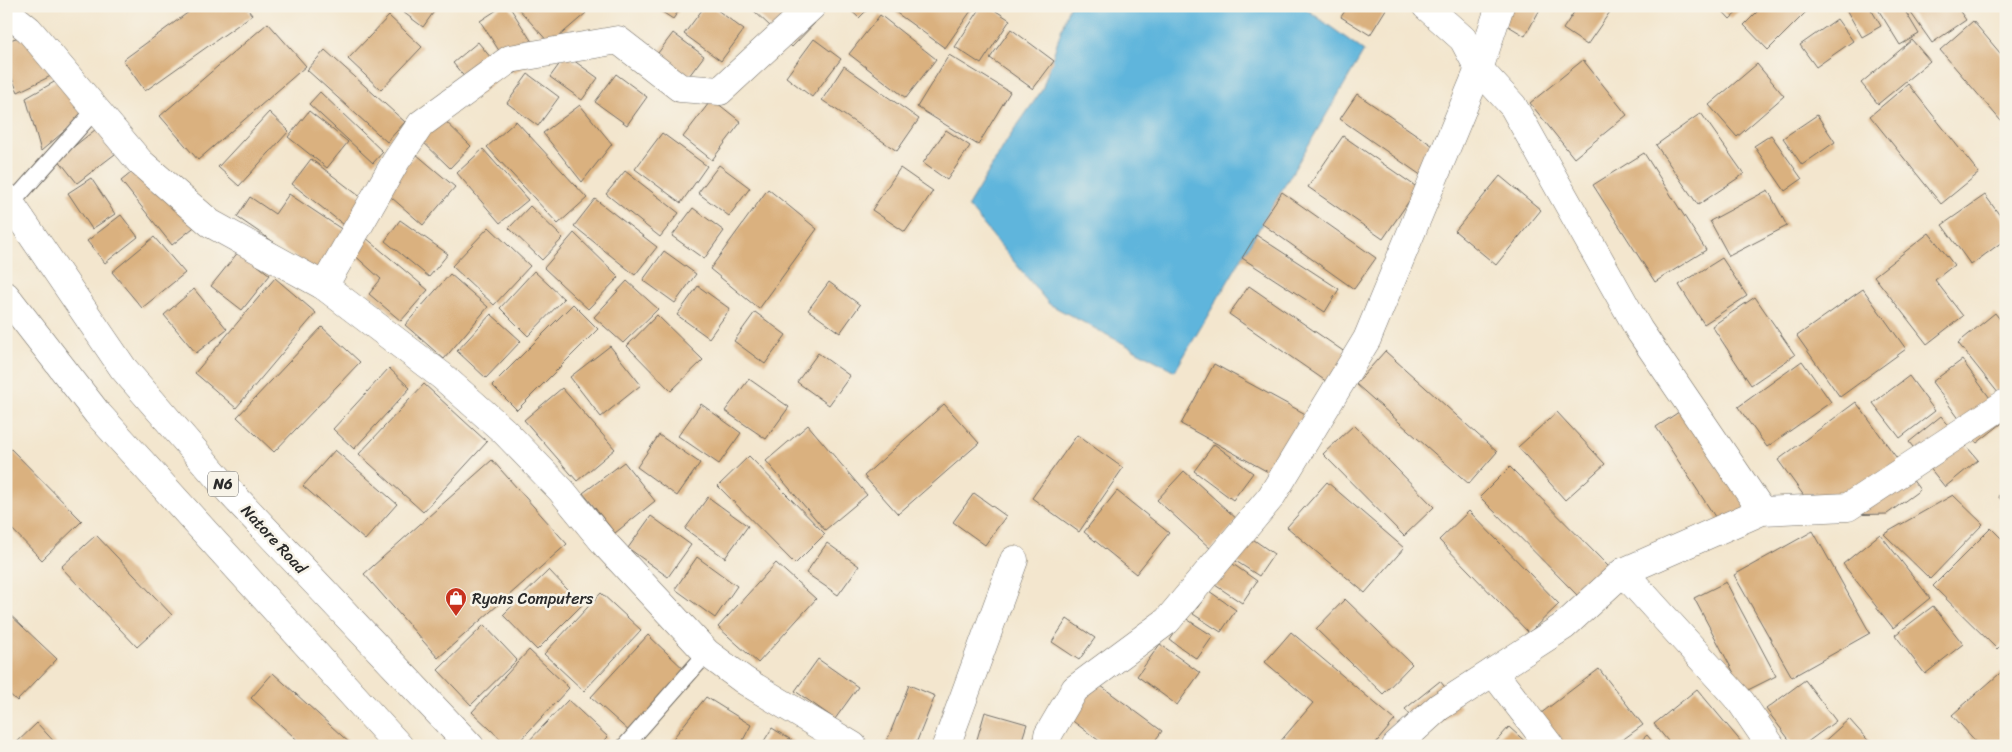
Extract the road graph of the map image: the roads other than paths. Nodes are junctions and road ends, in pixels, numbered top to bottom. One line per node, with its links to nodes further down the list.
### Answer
1 (812, 6): 8 (main road)
2 (1426, 6): 5 (main road)
3 (1500, 6): 5 (main road)
4 (6, 11): 6 (main road)
5 (1479, 69): 11 (main road); 21 (main road)
6 (95, 110): 7 (lane); 8 (main road)
7 (8, 201): 17 (main road, Natore Road / N6)
8 (324, 286): 14 (main road)
9 (6, 296): 16 (main road)
10 (2006, 403): 11 (main road)
11 (1762, 511): 13 (main road)
12 (1014, 560): 20 (main road)
13 (1623, 572): 15 (main road); 24 (main road)
14 (707, 653): 18 (lane); 19 (main road)
15 (1493, 672): 22 (main road); 23 (main road)
16 (399, 746)
17 (470, 746)
18 (626, 746)
19 (854, 746)
20 (946, 746)
21 (1047, 746)
22 (1396, 746)
23 (1550, 746)
24 (1771, 746)

